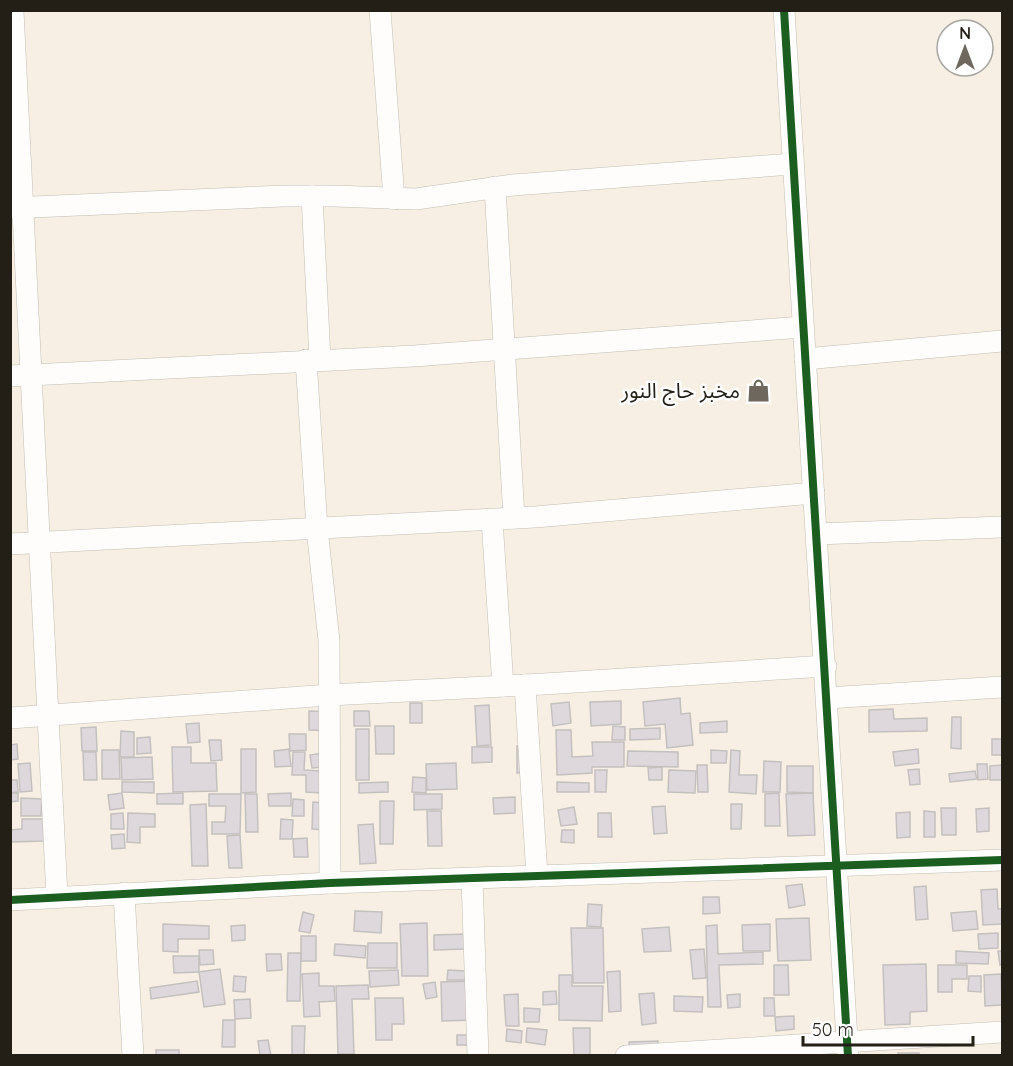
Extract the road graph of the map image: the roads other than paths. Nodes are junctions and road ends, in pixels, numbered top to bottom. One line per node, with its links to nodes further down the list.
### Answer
1 (380, 10): 7 (street)
2 (783, 10): 4 (street)
3 (12, 11): 8 (street)
4 (792, 164): 5 (street); 9 (street)
5 (495, 187): 7 (street); 11 (street)
6 (312, 196): 7 (street); 8 (street); 13 (street)
7 (394, 199)
8 (16, 208): 14 (street)
9 (803, 327): 11 (street); 12 (street)
10 (1002, 341): 12 (street)
11 (504, 350): 13 (street); 16 (street)
12 (804, 359): 15 (street)
13 (313, 360): 14 (street); 19 (street)
14 (21, 375): 21 (street)
15 (814, 493): 16 (street); 20 (street)
16 (514, 518): 17 (street)
17 (492, 520): 19 (street); 25 (street)
18 (1002, 527): 20 (street)
19 (317, 528): 21 (street); 27 (street)
20 (817, 534): 23 (street)
21 (41, 541): 22 (street); 29 (street)
22 (10, 544)
23 (825, 666): 24 (street); 28 (street)
24 (525, 685): 25 (street); 33 (street)
25 (503, 686): 27 (street)
26 (1002, 687): 28 (street)
27 (329, 694): 29 (street); 35 (street)
28 (827, 698): 32 (street)
29 (49, 716): 30 (street); 37 (street)
30 (10, 718)
31 (1002, 860): 32 (street)
32 (837, 864): 33 (street); 40 (street)
33 (537, 876): 34 (street)
34 (472, 879): 35 (street); 42 (street)
35 (330, 882): 36 (street)
36 (124, 893): 37 (street); 41 (street)
37 (57, 897): 38 (street)
38 (10, 900)
39 (1002, 1032): 40 (street)
40 (848, 1049): 43 (street)
41 (133, 1056)
42 (478, 1056)
43 (626, 1056)

